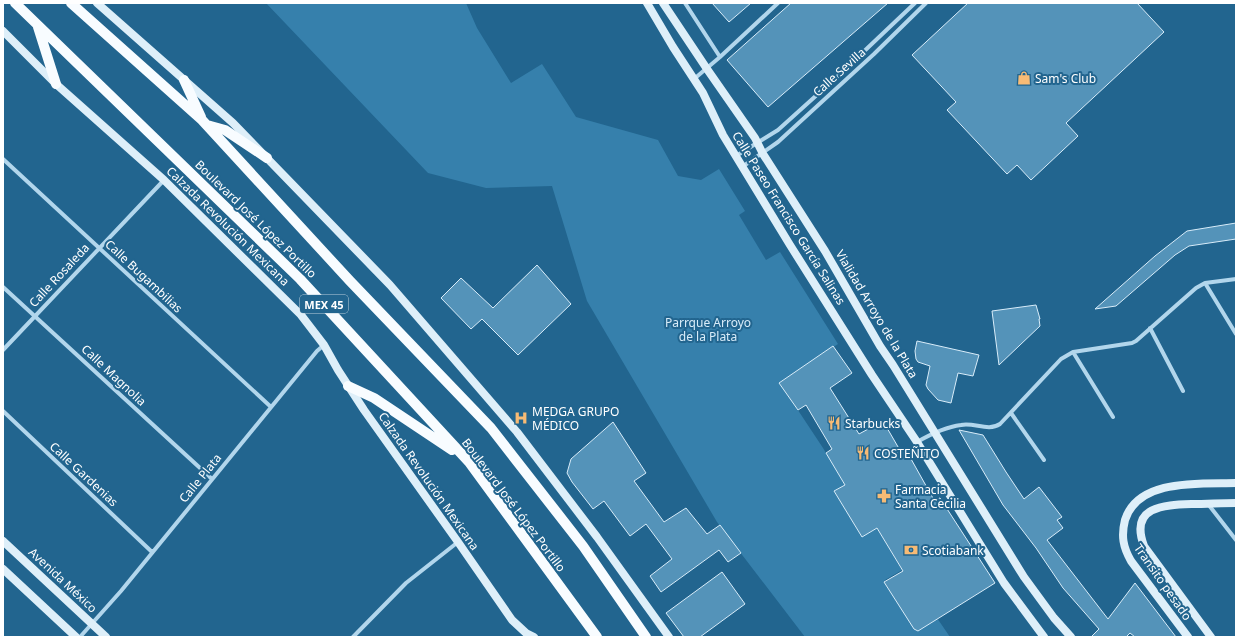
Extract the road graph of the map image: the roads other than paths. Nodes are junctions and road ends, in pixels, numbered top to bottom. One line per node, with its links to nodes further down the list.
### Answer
1 (14, 3): 10 (main road, Boulevard José López Portillo / MEX 45)
2 (71, 3): 17 (main road, Boulevard José López Portillo / MEX 45)
3 (97, 3): 15 (main road)
4 (647, 3): 14 (main road, Calle Paseo Francisco García Salinas)
5 (663, 3): 13 (main road, Vialidad Arroyo de la Plata)
6 (685, 3): 12 (street)
7 (778, 3): 12 (street)
8 (916, 3): 18 (street, Calle Sevilla)
9 (926, 3): 19 (street, Calle Sevilla)
10 (37, 25): 16 (main road); 44 (main road, Boulevard José López Portillo / MEX 45)
11 (3, 31): 16 (main road, Calzada Revolución Mexicana)
12 (720, 57): 13 (street)
13 (707, 69): 14 (street); 18 (main road, Vialidad Arroyo de la Plata)
14 (694, 79): 20 (main road, Calle Paseo Francisco García Salinas)
15 (184, 80): 17 (main road); 21 (main road)
16 (56, 84): 24 (main road, Calzada Revolución Mexicana)
17 (204, 122): 21 (main road); 62 (main road, Boulevard José López Portillo / MEX 45)
18 (757, 142): 19 (main road, Vialidad Arroyo de la Plata); 20 (street, Calle Sevilla)
19 (763, 154): 23 (street, Calle Sevilla); 41 (main road, Vialidad Arroyo de la Plata)
20 (736, 156): 23 (main road, Calle Paseo Francisco García Salinas)
21 (267, 158): 63 (main road)
22 (3, 159): 25 (street, Calle Bugambilias)
23 (742, 167): 42 (main road, Calle Paseo Francisco García Salinas)
24 (164, 180): 25 (street, Calle Rosaleda); 32 (main road, Calzada Revolución Mexicana)
25 (99, 247): 29 (street, Calle Rosaleda); 37 (street, Calle Bugambilias)
26 (1236, 279): 27 (street)
27 (1205, 284): 30 (street); 31 (street)
28 (3, 287): 29 (street, Calle Magnolia)
29 (35, 315): 33 (street, Calle Rosaleda); 45 (street, Calle Magnolia)
30 (1150, 328): 34 (street); 36 (street)
31 (1236, 334)
32 (324, 345): 35 (main road, Calzada Revolución Mexicana); 37 (street, Calle Plata)
33 (3, 350)
34 (1073, 352): 39 (street); 40 (street)
35 (348, 386): 44 (main road); 51 (main road, Calzada Revolución Mexicana)
36 (1183, 391)
37 (271, 407): 45 (street, Calle Plata)
38 (3, 411): 52 (street, Calle Gardenias)
39 (1011, 413): 41 (street); 43 (street)
40 (1112, 417)
41 (934, 433): 42 (street); 64 (main road, Vialidad Arroyo de la Plata)
42 (917, 442): 55 (main road, Calle Paseo Francisco García Salinas)
43 (1044, 460)
44 (469, 462): 61 (main road, Boulevard José López Portillo / MEX 45)
45 (212, 479): 52 (street, Calle Plata)
46 (1236, 483): 65 (main road, Transito pesado)
47 (1236, 503): 48 (main road, Transito pesado)
48 (1207, 504): 49 (street); 66 (main road, Transito pesado)
49 (1236, 540)
50 (3, 542): 54 (main road, Avenida México)
51 (458, 542): 59 (street); 60 (main road, Calzada Revolución Mexicana)
52 (152, 552): 54 (street, Calle Plata)
53 (3, 569): 56 (main road)
54 (92, 624): 57 (street, Calle Plata); 58 (main road, Avenida México)
55 (1041, 635)
56 (76, 637)
57 (80, 637)
58 (106, 637)
59 (353, 637)
60 (534, 637)
61 (597, 637)
62 (646, 637)
63 (669, 637)
64 (1071, 637)
65 (1188, 637)
66 (1211, 637)

